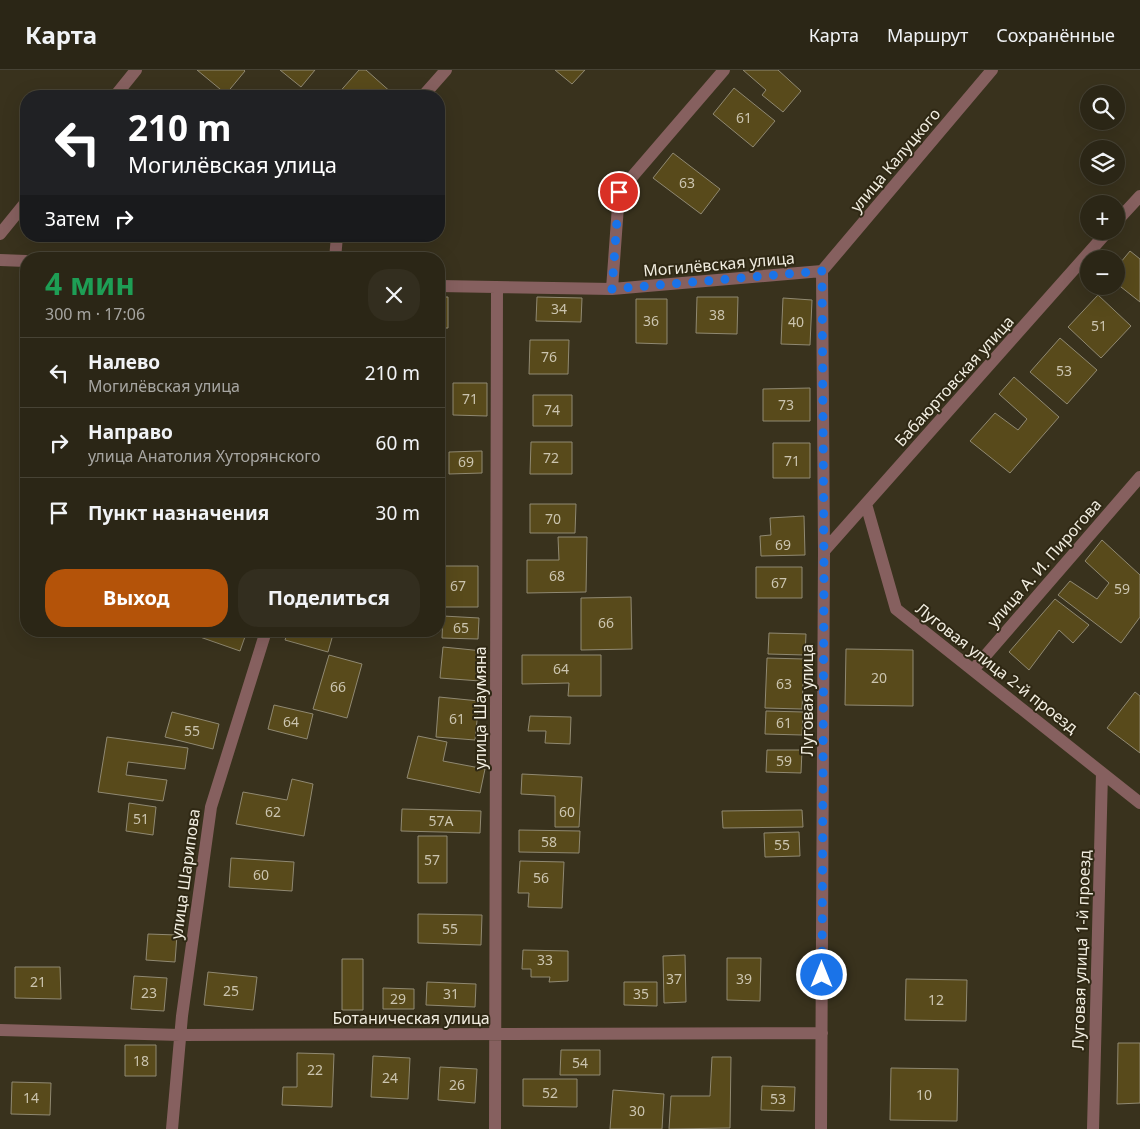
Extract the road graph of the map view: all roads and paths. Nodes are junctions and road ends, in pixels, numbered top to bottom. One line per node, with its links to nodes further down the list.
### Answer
1 (136, 70): 5 (street)
2 (446, 70): 6 (street)
3 (724, 70): 17 (street)
4 (992, 70): 14 (street, улица Калуцкого)
5 (120, 90)
6 (428, 90)
7 (1140, 196): 9 (street)
8 (20, 209): 10 (street)
9 (1125, 212)
10 (0, 234)
11 (1100, 240): 19 (street, Бабаюртовская улица)
12 (0, 260): 13 (street)
13 (20, 261)
14 (822, 271): 17 (street, Могилёвская улица); 20 (street, Луговая улица)
15 (445, 286): 16 (street, Могилёвская улица)
16 (497, 287): 17 (street, Могилёвская улица); 27 (street, улица Шаумяна)
17 (612, 289)
18 (1140, 477): 22 (street, улица А. И. Пирогова)
19 (866, 504): 20 (street, Бабаюртовская улица); 22 (street, Луговая улица 2-й проезд)
20 (824, 551): 26 (street, Луговая улица)
21 (264, 637): 28 (street, улица Шарипова)
22 (973, 670): 23 (street, Луговая улица 2-й проезд)
23 (1102, 773): 24 (street, Луговая улица 2-й проезд); 32 (street, Луговая улица 1-й проезд)
24 (1140, 803)
25 (0, 1030): 28 (street, Ботаническая улица)
26 (822, 1033): 27 (street, Ботаническая улица); 31 (street, Луговая улица)
27 (496, 1034): 28 (street, Ботаническая улица); 30 (street, улица Шаумяна)
28 (180, 1035): 29 (street, улица Шарипова)
29 (172, 1129)
30 (495, 1129)
31 (820, 1129)
32 (1093, 1129)

